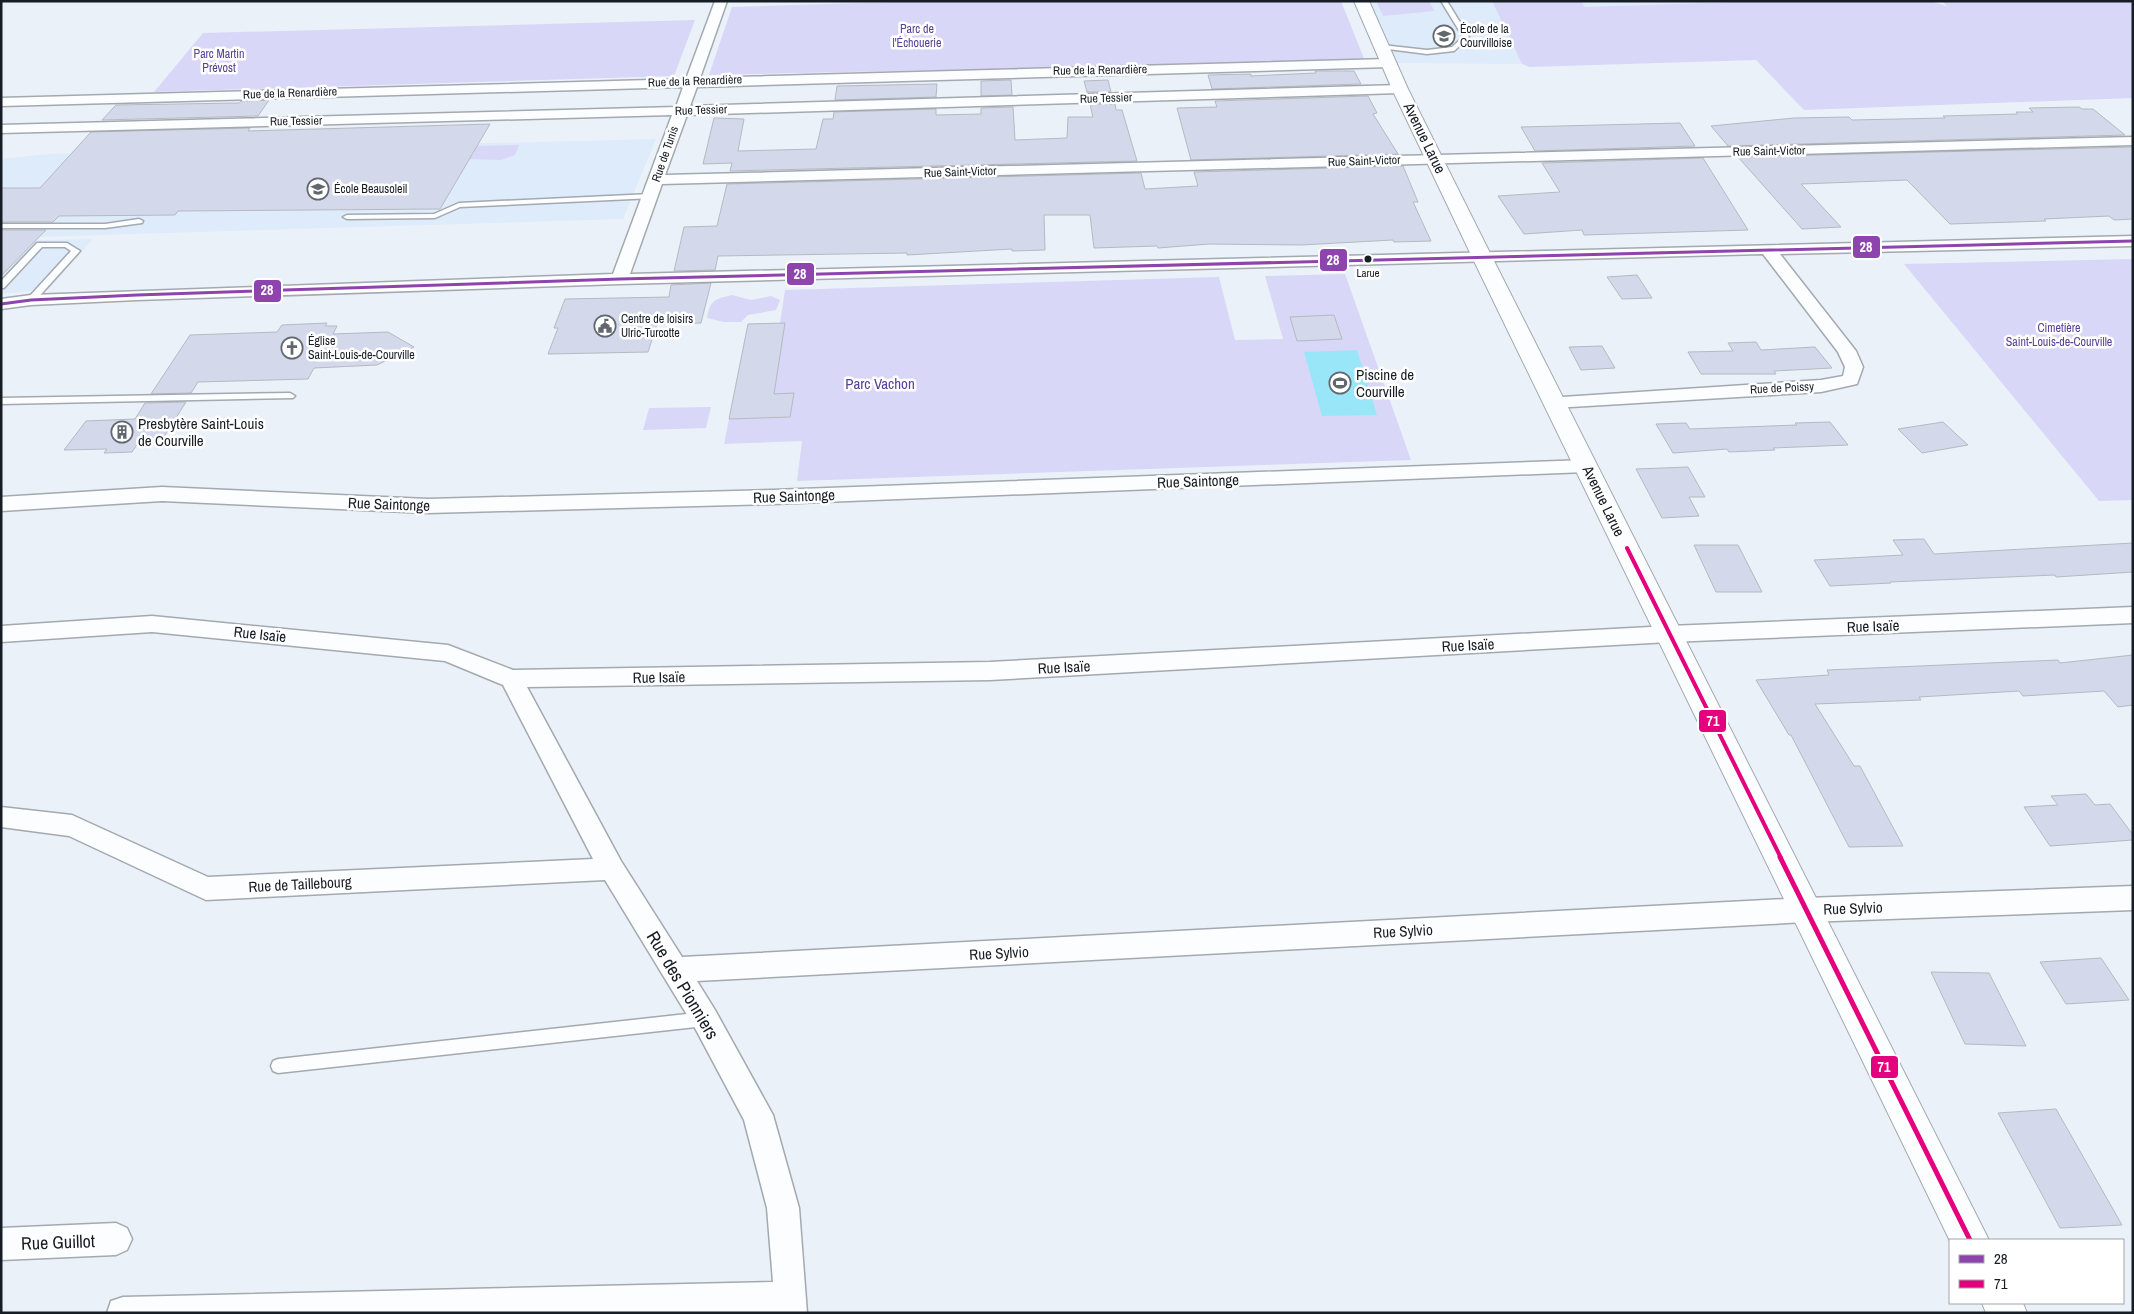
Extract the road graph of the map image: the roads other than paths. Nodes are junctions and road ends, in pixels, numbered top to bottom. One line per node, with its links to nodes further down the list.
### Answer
1 (721, 1): 6 (street, Rue de Tunis)
2 (1361, 1): 4 (street, Avenue Larue)
3 (1444, 1): 4 (lane)
4 (1382, 46): 5 (street, Avenue Larue)
5 (1389, 63): 6 (street, Rue de la Renardière); 7 (street, Avenue Larue)
6 (692, 81): 8 (street, Rue de la Renardière); 9 (street, Rue de Tunis)
7 (1400, 89): 9 (street, Rue Tessier); 12 (street, Avenue Larue)
8 (1, 102)
9 (680, 111): 10 (street, Rue Tessier); 13 (street, Rue de Tunis)
10 (1, 129)
11 (2133, 141): 12 (street, Rue Saint-Victor)
12 (1436, 159): 13 (street, Rue Saint-Victor); 20 (street, Avenue Larue)
13 (656, 180): 14 (street, Rue de Tunis)
14 (650, 196): 15 (lane); 21 (street, Rue de Tunis)
15 (347, 217)
16 (139, 221): 17 (lane)
17 (1, 226)
18 (2133, 241): 19 (street)
19 (1768, 249): 20 (street); 27 (street, Rue de Poissy)
20 (1482, 257): 21 (street); 27 (street, Avenue Larue)
21 (620, 279): 23 (street)
22 (1, 286): 23 (lane)
23 (31, 300): 24 (street)
24 (1, 304)
25 (290, 396): 26 (lane)
26 (1, 401)
27 (1554, 402): 28 (street, Avenue Larue)
28 (1586, 466): 29 (street, Rue Saintonge); 32 (street, Avenue Larue)
29 (1, 504)
30 (2133, 616): 32 (street, Rue Isaïe)
31 (1, 634): 33 (street, Rue Isaïe)
32 (1669, 634): 33 (street, Rue Isaïe); 37 (street, Avenue Larue)
33 (510, 680): 35 (street, Rue des Pionniers)
34 (1, 817): 35 (street, Rue de Taillebourg)
35 (612, 869): 38 (street, Rue des Pionniers)
36 (2133, 898): 37 (street, Rue Sylvio)
37 (1806, 910): 38 (street, Rue Sylvio); 41 (street, Avenue Larue)
38 (674, 970): 39 (street, Rue des Pionniers)
39 (705, 1018): 40 (lane); 44 (street, Rue des Pionniers)
40 (278, 1066)
41 (1970, 1239)
42 (116, 1240): 43 (street, Rue Guillot)
43 (1, 1244)
44 (791, 1306): 45 (street)
45 (123, 1313)

